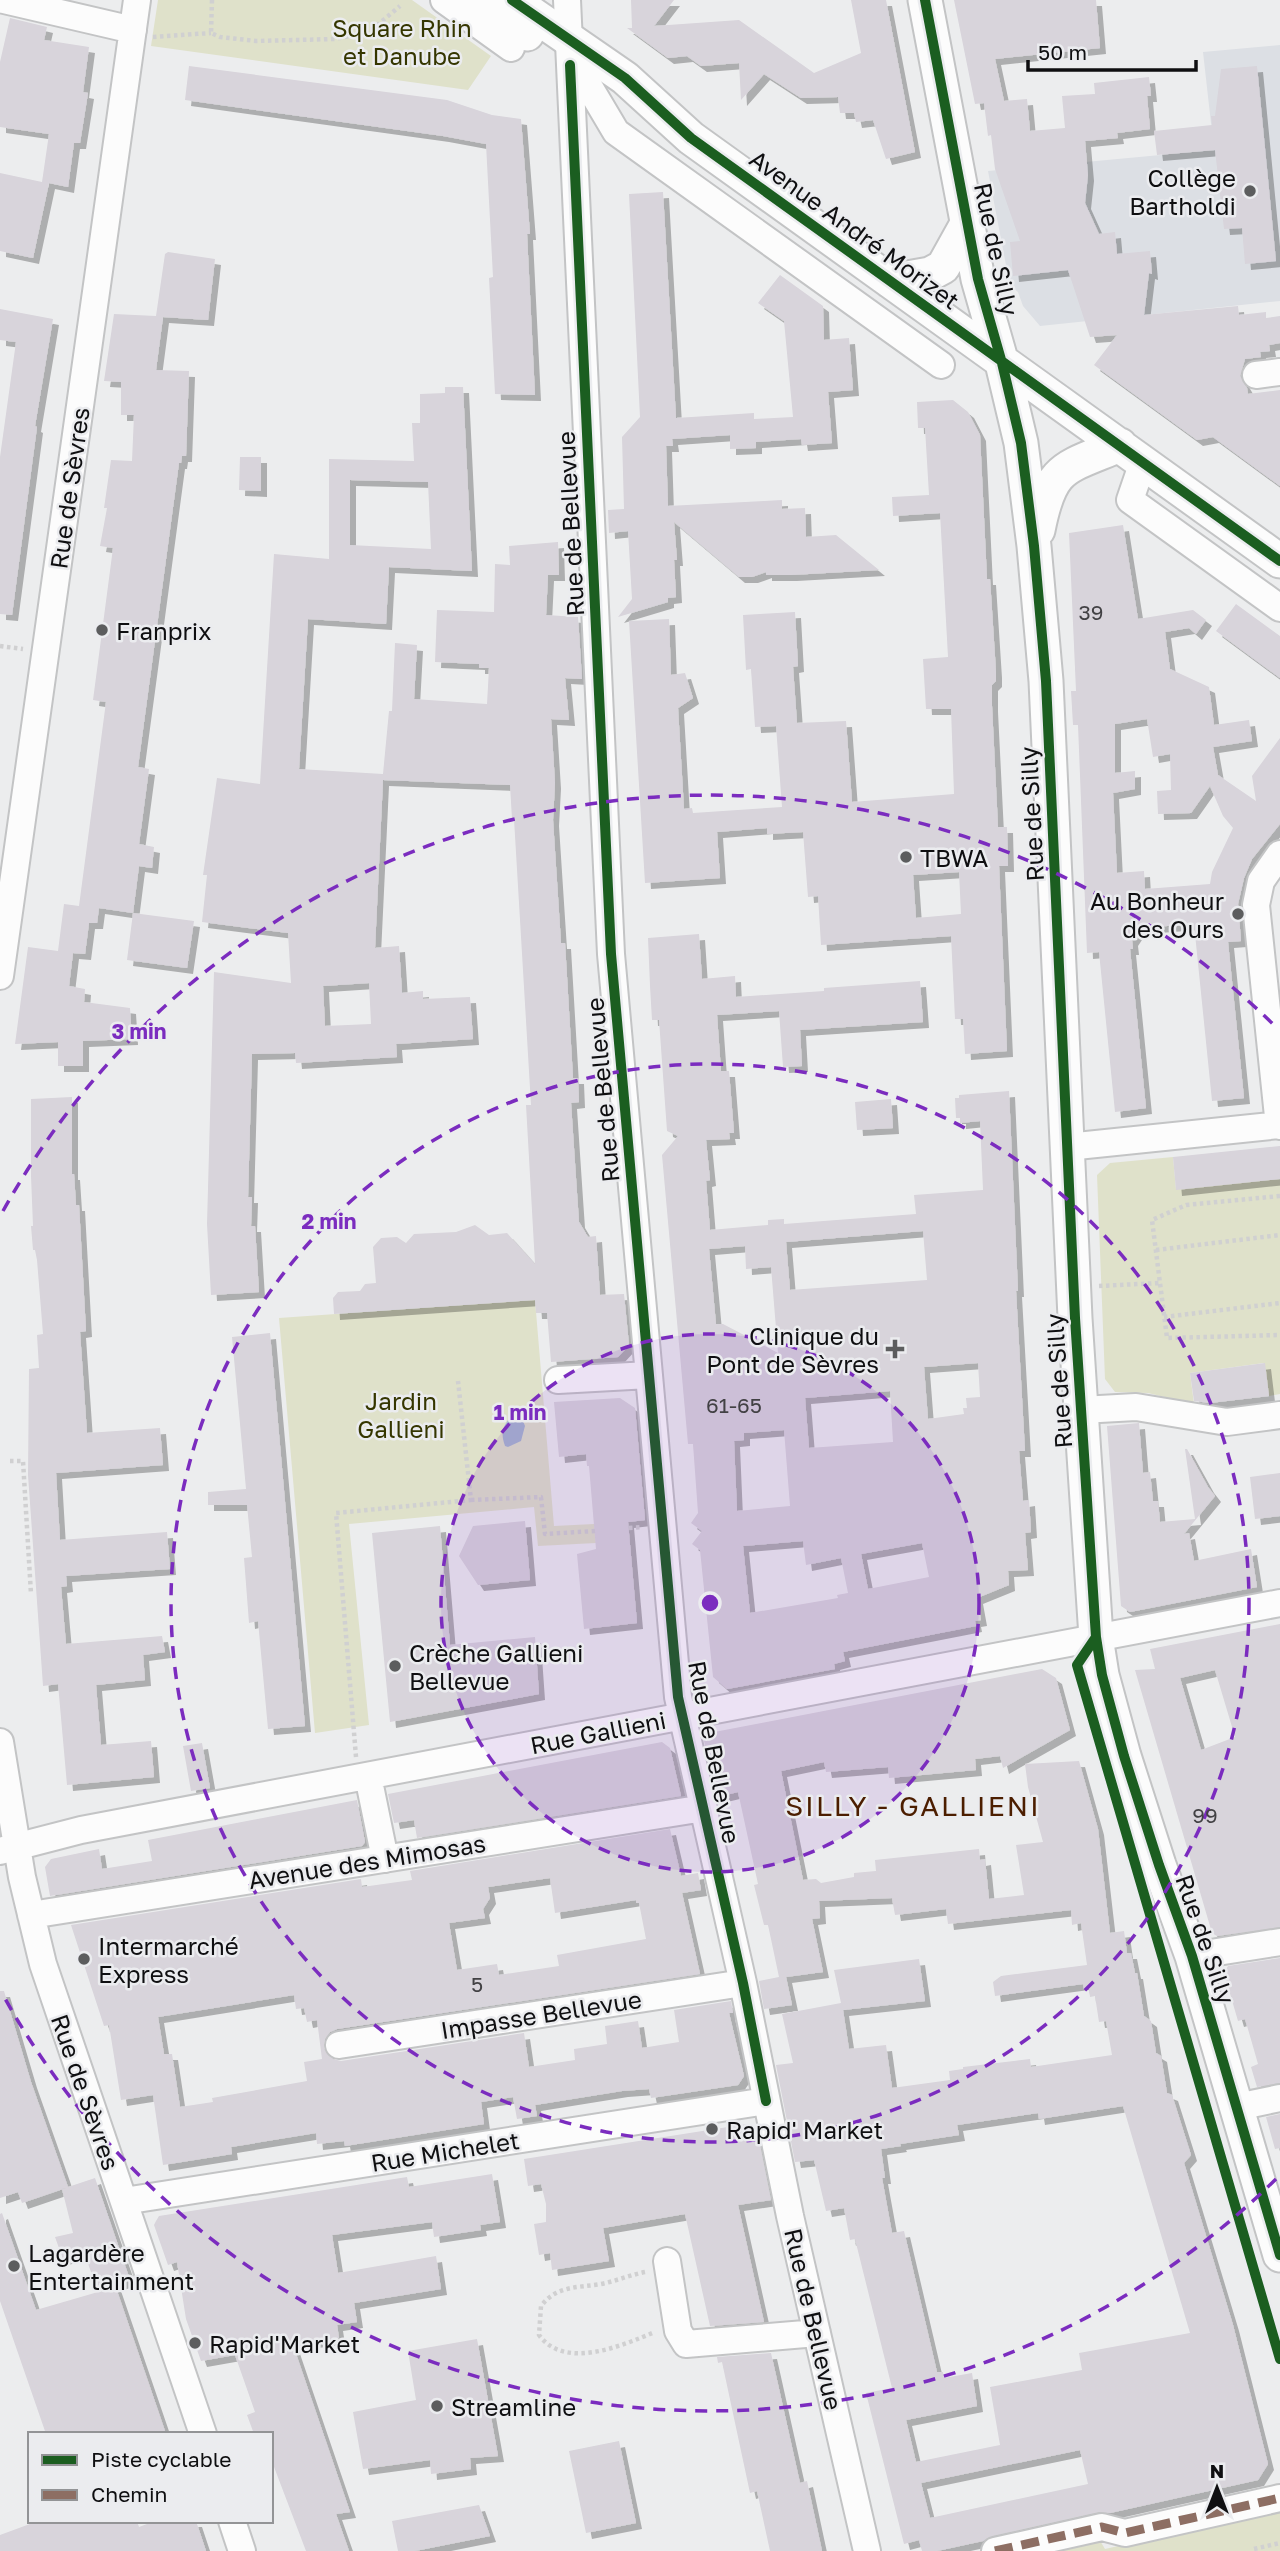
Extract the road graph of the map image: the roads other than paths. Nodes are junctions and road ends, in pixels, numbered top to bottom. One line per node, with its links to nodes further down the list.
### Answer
1 (4, 0): 7 (street)
2 (137, 0): 7 (street, Rue de Sèvres)
3 (512, 0): 8 (main road, Avenue André Morizet)
4 (567, 0): 8 (street, Rue de Bellevue)
5 (925, 0): 9 (main road, Rue de Silly)
6 (465, 2): 8 (main road, Avenue André Morizet)
7 (143, 33): 19 (street, Rue de Sèvres)
8 (574, 59): 10 (main road, Avenue André Morizet); 11 (street, Avenue André Morizet); 22 (street, Rue de Bellevue)
9 (968, 222): 10 (main road, Rue de Silly); 12 (main road, Rue de Silly)
10 (903, 290): 11 (street, Avenue André Morizet); 12 (main road, Avenue André Morizet)
11 (877, 319): 13 (street, Avenue André Morizet)
12 (1002, 363): 14 (main road, Avenue André Morizet); 15 (main road, Rue de Silly)
13 (941, 365)
14 (1131, 454): 15 (main road, Rue de Silly); 16 (main road, Avenue André Morizet); 17 (street)
15 (1034, 547): 21 (main road, Rue de Silly)
16 (1280, 561)
17 (1280, 608)
18 (1280, 854): 20 (street)
19 (0, 976)
20 (1279, 1126): 21 (street)
21 (1067, 1147): 24 (main road, Rue de Silly)
22 (649, 1375): 23 (street); 28 (street, Rue de Bellevue)
23 (558, 1380)
24 (1081, 1410): 25 (street); 27 (main road, Rue de Silly)
25 (1280, 1415)
26 (1280, 1603): 27 (street, Rue Gallieni)
27 (1096, 1637): 28 (street, Rue Gallieni); 36 (main road, Rue de Silly)
28 (682, 1716): 30 (street, Rue Gallieni); 31 (street, Rue de Bellevue)
29 (0, 1742): 32 (street, Rue de Sèvres)
30 (363, 1777): 32 (street, Rue Gallieni); 33 (street)
31 (704, 1808): 33 (street, Avenue des Mimosas); 37 (street, Rue de Bellevue)
32 (8, 1848): 34 (street, Rue de Sèvres)
33 (385, 1859): 34 (street, Avenue des Mimosas)
34 (31, 1914): 42 (street, Rue de Sèvres)
35 (1280, 1942): 36 (street)
36 (1192, 1956): 41 (main road, Rue de Silly)
37 (743, 1983): 38 (street, Impasse Bellevue); 40 (street, Rue de Bellevue)
38 (339, 2045)
39 (1280, 2098): 41 (street)
40 (766, 2101): 42 (street, Rue Michelet); 45 (street, Rue de Bellevue)
41 (1237, 2107): 43 (main road, Rue de Silly)
42 (124, 2201): 46 (street, Rue de Sèvres)
43 (1278, 2238)
44 (667, 2261): 45 (street)
45 (817, 2333): 50 (street, Rue de Bellevue)
46 (202, 2432)
47 (1280, 2498): 51 (street)
48 (233, 2523): 49 (street)
49 (242, 2551)
50 (867, 2551)
51 (995, 2551)

